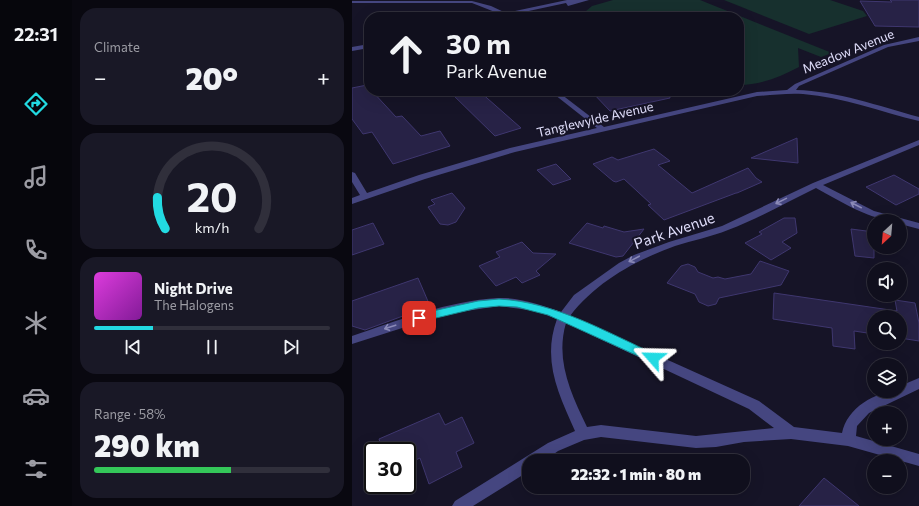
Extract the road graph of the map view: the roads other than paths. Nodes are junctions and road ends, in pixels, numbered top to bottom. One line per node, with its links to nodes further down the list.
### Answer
1 (574, 0): 5 (street)
2 (587, 0): 6 (street)
3 (352, 2): 4 (street)
4 (499, 12)
5 (524, 12)
6 (527, 12)
7 (919, 39): 12 (street, Meadow Avenue)
8 (364, 44): 9 (street)
9 (352, 46)
10 (364, 47): 11 (street)
11 (352, 49)
12 (789, 92): 14 (street, Tanglewylde Avenue); 15 (street, Tanglewylde Avenue)
13 (560, 96): 15 (street)
14 (919, 119)
15 (604, 130): 19 (street, Tanglewylde Avenue)
16 (919, 142): 18 (street, Park Avenue)
17 (352, 175): 19 (street)
18 (816, 184): 21 (street, one-way to 18); 22 (street, Park Avenue, one-way to 22)
19 (365, 197): 20 (street, Tanglewylde Avenue)
20 (352, 201)
21 (919, 226)
22 (563, 317): 23 (street, one-way to 23); 25 (street); 26 (street)
23 (352, 340)
24 (919, 383): 27 (street)
25 (791, 433): 26 (street); 27 (street)
26 (582, 434): 28 (street)
27 (848, 440): 29 (street)
28 (543, 454)
29 (919, 460)
30 (522, 467): 31 (street)
31 (460, 506)

